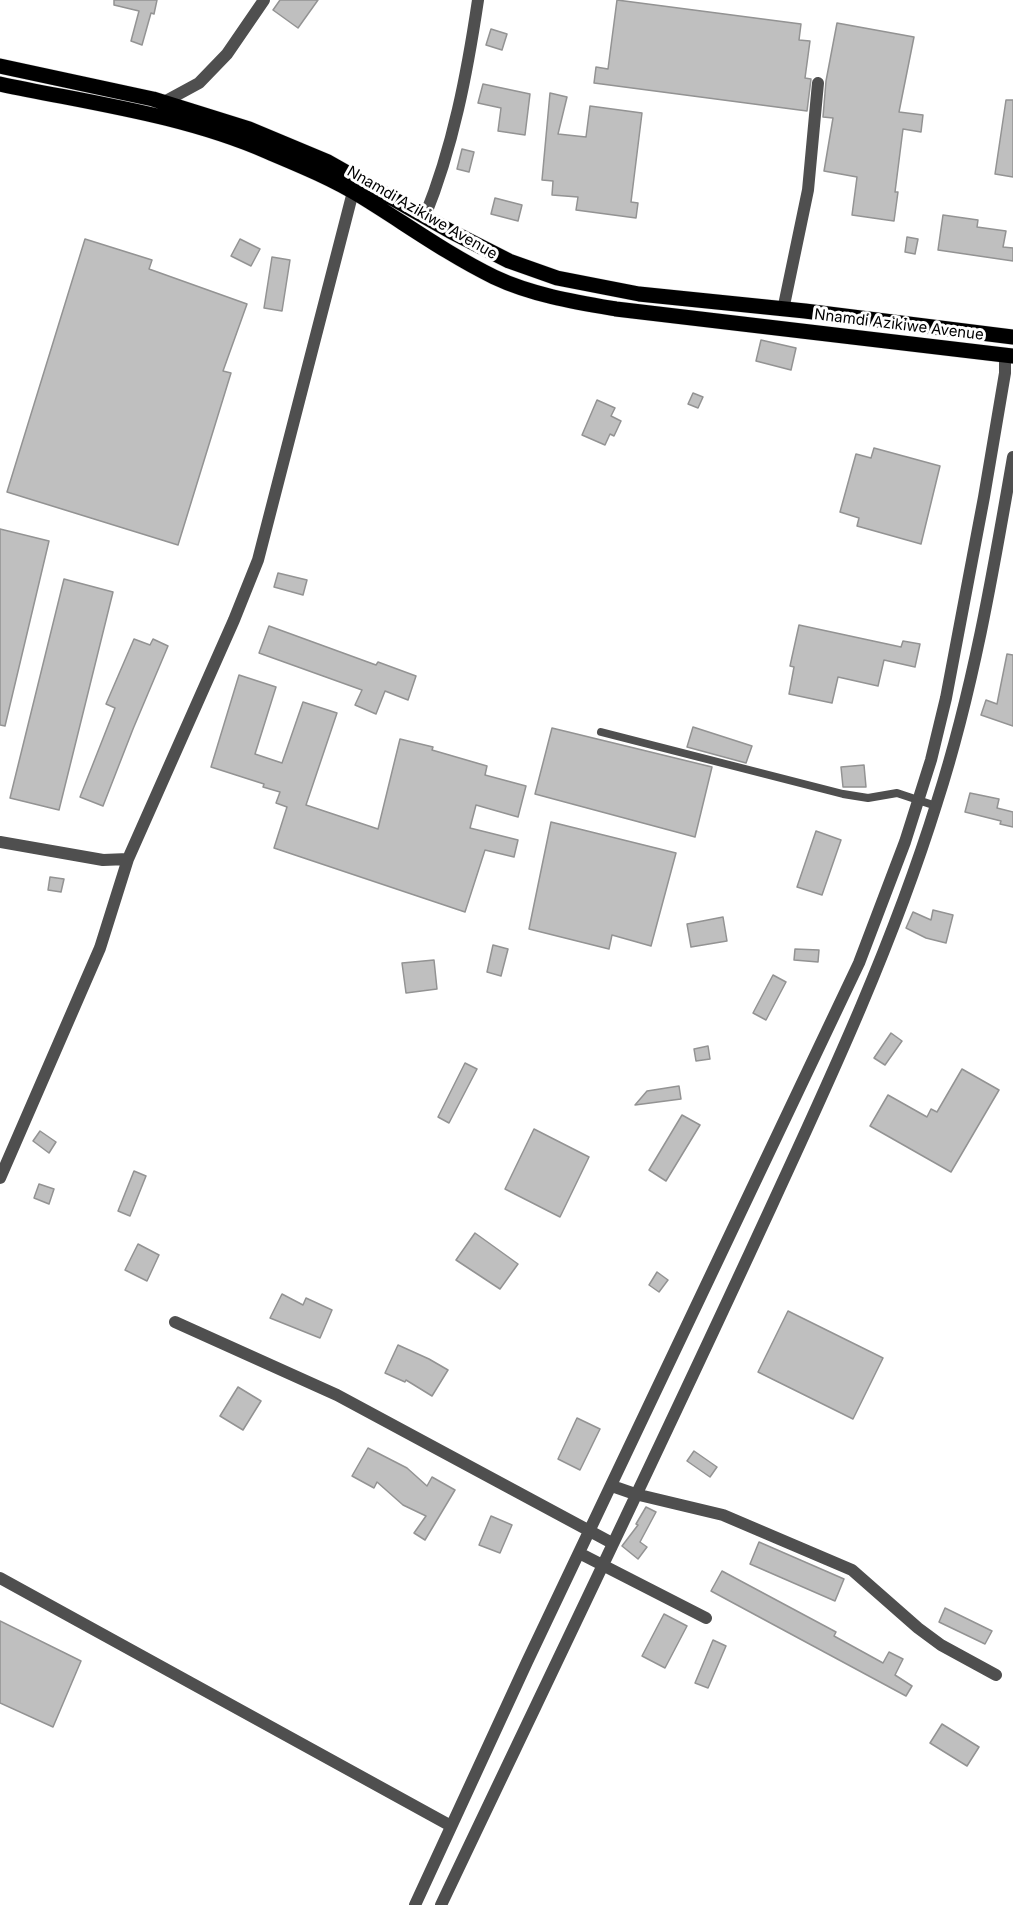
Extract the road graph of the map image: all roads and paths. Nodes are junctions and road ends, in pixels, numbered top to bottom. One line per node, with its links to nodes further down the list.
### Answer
1 (264, 0): 6 (street)
2 (478, 0): 9 (street)
3 (0, 66): 6 (main road, Nnamdi Azikiwe Avenue)
4 (818, 82): 10 (street)
5 (0, 84): 8 (main road, Nnamdi Azikiwe Avenue)
6 (164, 102): 7 (main road, Nnamdi Azikiwe Avenue)
7 (357, 177): 8 (street); 9 (main road, Nnamdi Azikiwe Avenue)
8 (353, 192): 12 (main road, Nnamdi Azikiwe Avenue); 18 (street)
9 (425, 216): 10 (main road, Nnamdi Azikiwe Avenue)
10 (783, 310): 11 (main road, Nnamdi Azikiwe Avenue)
11 (1013, 337)
12 (1009, 355): 15 (street)
13 (1013, 457): 16 (street)
14 (600, 732): 15 (lane)
15 (920, 801): 16 (lane); 21 (street)
16 (936, 806): 22 (street)
17 (0, 842): 18 (street)
18 (128, 859): 19 (street)
19 (0, 1178)
20 (175, 1322): 23 (street)
21 (612, 1486): 22 (street); 23 (street)
22 (635, 1494): 24 (street); 29 (street)
23 (590, 1531): 24 (street); 25 (street)
24 (612, 1543): 26 (street)
25 (579, 1553): 26 (street); 30 (street)
26 (602, 1565): 28 (street); 32 (street)
27 (0, 1578): 30 (street)
28 (706, 1618)
29 (996, 1675)
30 (451, 1826): 31 (street)
31 (415, 1905)
32 (441, 1905)

